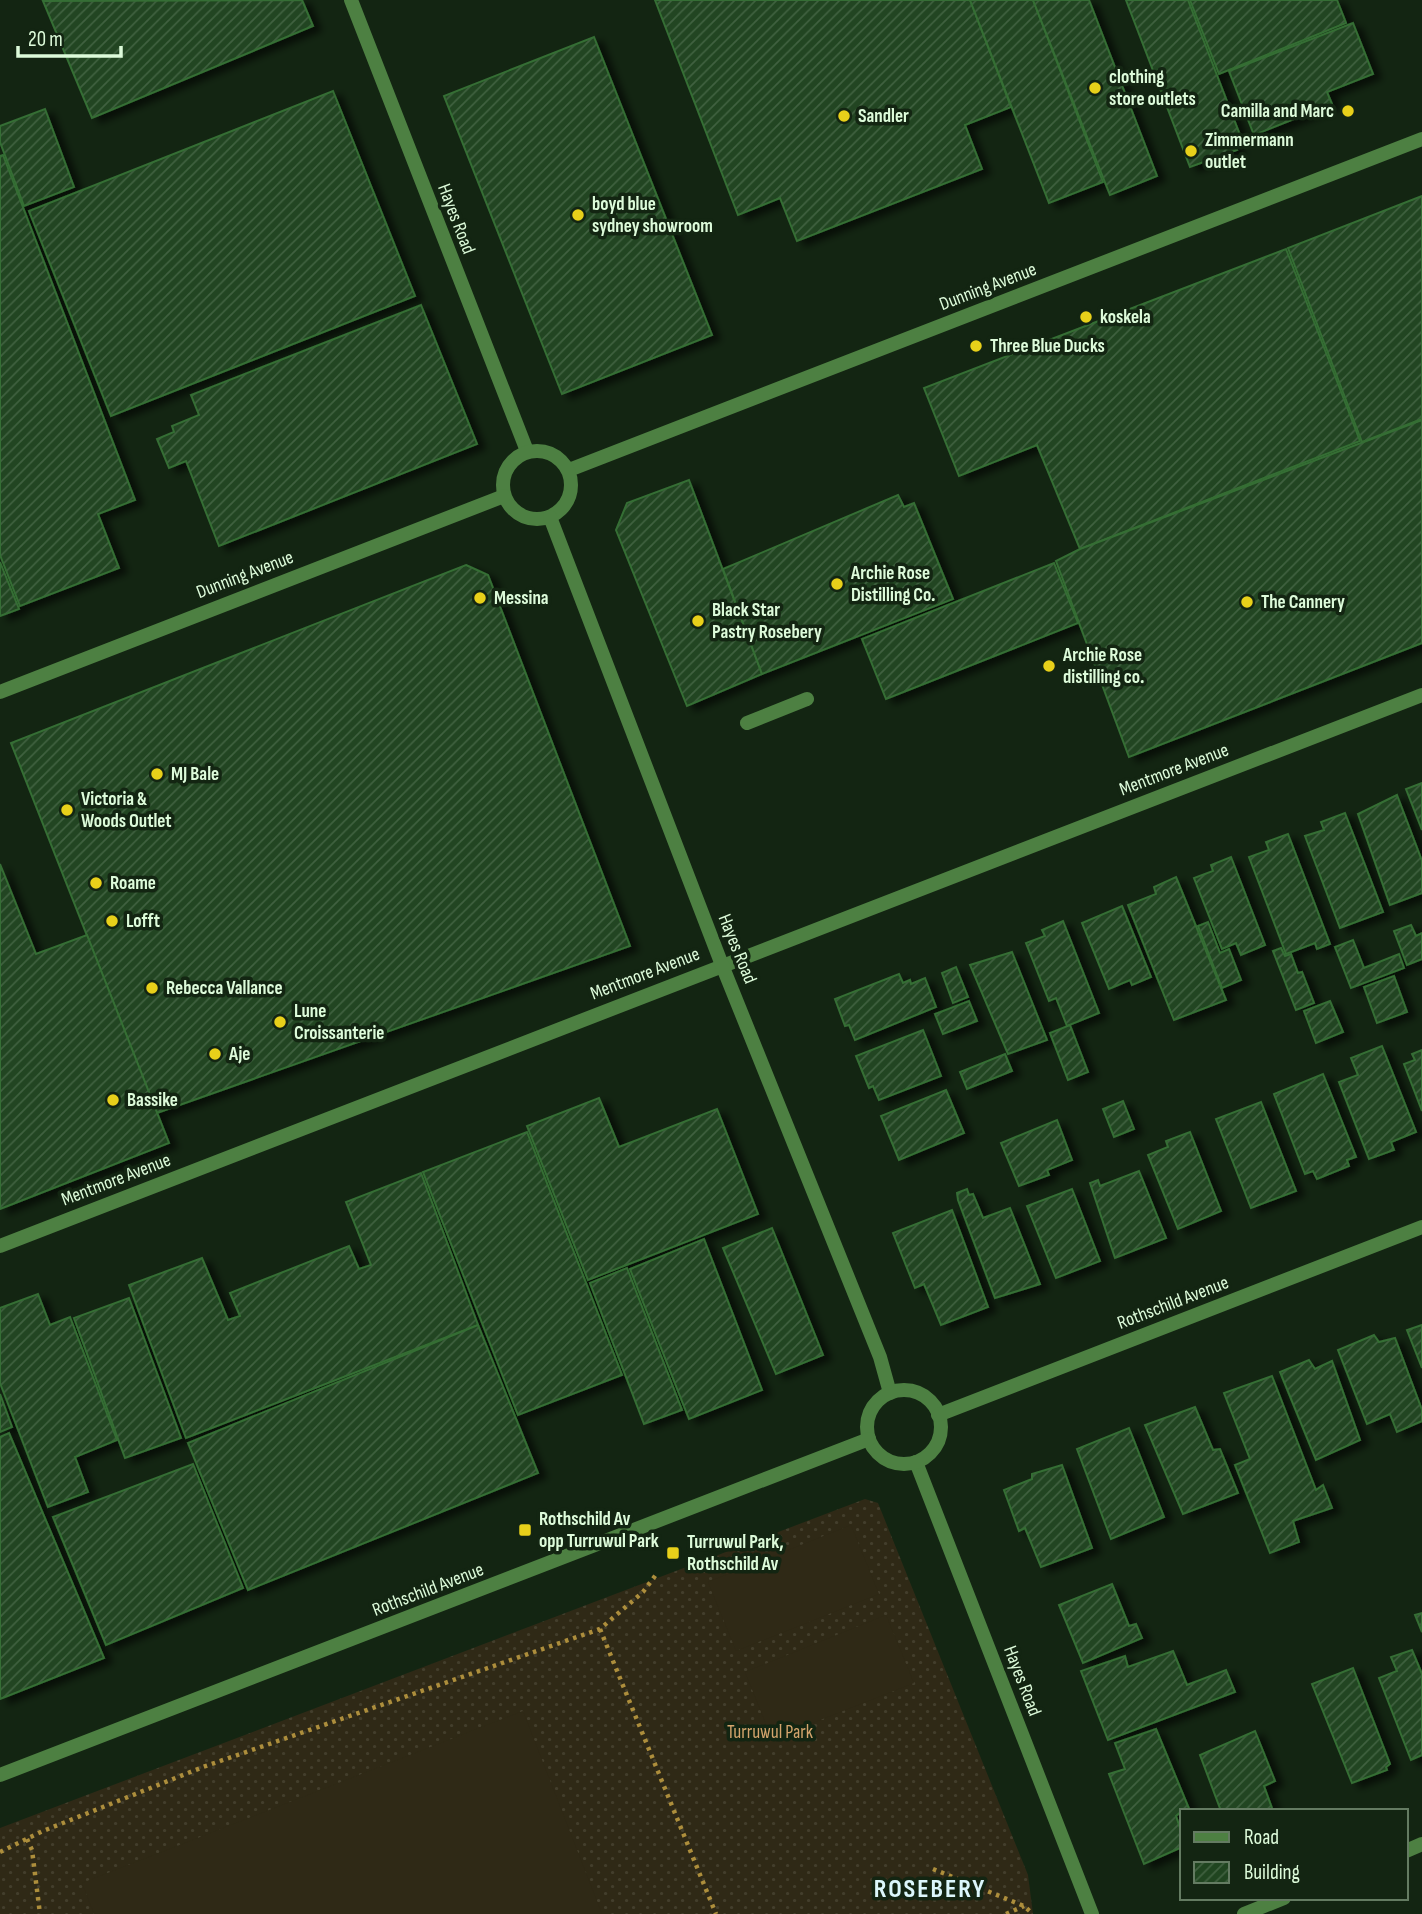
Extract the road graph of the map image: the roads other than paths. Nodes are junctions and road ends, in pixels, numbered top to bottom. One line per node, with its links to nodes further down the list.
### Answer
1 (351, 0): 3 (street, Hayes Road)
2 (1422, 139): 4 (street, Dunning Avenue)
3 (527, 452): 4 (street); 5 (street)
4 (569, 470): 6 (street)
5 (504, 496): 6 (street); 7 (street, Dunning Avenue)
6 (550, 517): 11 (street, Hayes Road)
7 (0, 692)
8 (1422, 695): 11 (street, Mentmore Avenue)
9 (807, 699): 10 (street)
10 (747, 723)
11 (722, 965): 13 (street, Mentmore Avenue); 14 (street, Hayes Road)
12 (1422, 1227): 15 (street, Rothschild Avenue)
13 (0, 1246)
14 (890, 1393): 15 (street); 16 (street)
15 (938, 1415): 17 (street)
16 (869, 1439): 17 (street); 18 (street, Rothschild Avenue)
17 (916, 1462): 20 (street, Hayes Road)
18 (0, 1775)
19 (1279, 1900): 21 (street)
20 (1092, 1914)
21 (1244, 1914)

